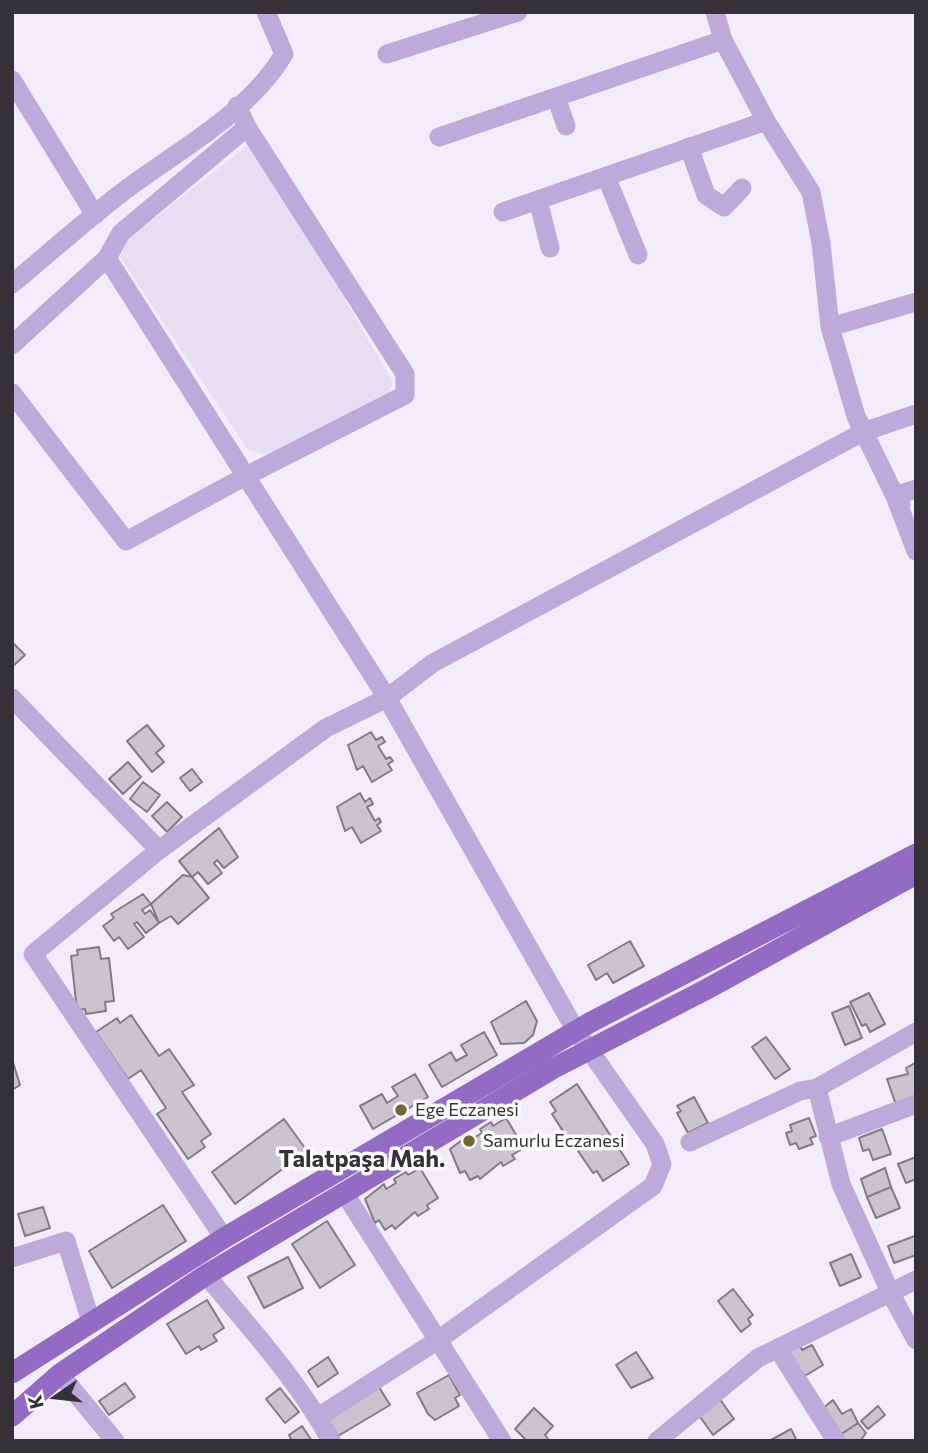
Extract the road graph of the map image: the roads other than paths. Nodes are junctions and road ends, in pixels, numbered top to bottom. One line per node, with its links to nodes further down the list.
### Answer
1 (265, 12): 8 (street)
2 (518, 12): 5 (street)
3 (715, 12): 4 (street)
4 (723, 40): 7 (street); 9 (street)
5 (387, 54)
6 (12, 80): 18 (street)
7 (556, 97): 10 (street); 12 (street)
8 (237, 106): 11 (street); 18 (street)
9 (766, 121): 13 (street); 24 (street)
10 (566, 126)
11 (247, 127): 21 (street); 29 (street)
12 (439, 137)
13 (689, 147): 14 (street); 15 (street)
14 (606, 176): 16 (street); 20 (street)
15 (742, 188)
16 (538, 200): 17 (street); 19 (street)
17 (503, 212)
18 (95, 215): 22 (street)
19 (550, 248)
20 (638, 255)
21 (107, 258): 25 (street); 29 (street)
22 (12, 284)
23 (916, 302): 24 (street)
24 (830, 327): 28 (street)
25 (12, 345)
26 (12, 393): 29 (street)
27 (916, 415): 28 (street)
28 (863, 432): 31 (street); 35 (street)
29 (246, 475): 35 (street)
30 (916, 489): 31 (street)
31 (895, 496): 32 (street); 33 (street)
32 (916, 525)
33 (916, 551)
34 (12, 698): 36 (street)
35 (387, 698): 36 (street); 39 (street)
36 (159, 850): 47 (street)
37 (916, 854): 39 (main road)
38 (916, 874): 41 (main road)
39 (576, 1031): 41 (street); 47 (main road)
40 (916, 1032): 42 (street)
41 (588, 1051): 46 (main road); 54 (street)
42 (817, 1088): 44 (street); 45 (street)
43 (916, 1104): 44 (street)
44 (828, 1137): 51 (street)
45 (690, 1142)
46 (345, 1194): 49 (main road); 54 (street)
47 (224, 1238): 52 (main road)
48 (12, 1258): 52 (street)
49 (206, 1275): 57 (main road); 59 (street)
50 (916, 1280): 51 (street)
51 (891, 1294): 53 (street); 55 (street)
52 (91, 1322): 56 (main road)
53 (916, 1339)
54 (438, 1340): 59 (street); 62 (street)
55 (778, 1349): 63 (street); 64 (street)
56 (12, 1373)
57 (60, 1374): 58 (main road); 60 (street)
58 (12, 1416)
59 (318, 1417): 61 (street)
60 (115, 1441)
61 (331, 1441)
62 (502, 1441)
63 (656, 1441)
64 (836, 1441)

